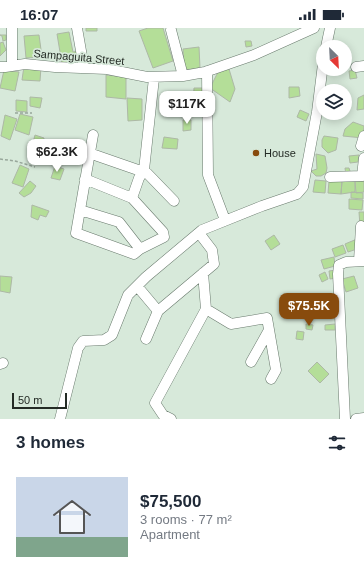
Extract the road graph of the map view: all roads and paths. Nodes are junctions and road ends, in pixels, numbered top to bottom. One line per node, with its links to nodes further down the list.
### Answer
1 (12, 28): 7 (street)
2 (77, 28): 9 (street)
3 (314, 28): 10 (street, Sampaguita Street)
4 (330, 28): 6 (street)
5 (171, 30): 11 (street)
6 (327, 40)
7 (12, 66): 8 (street, Sampaguita Street); 9 (street, Sampaguita Street)
8 (0, 67)
9 (84, 68): 13 (street, Sampaguita Street)
10 (207, 71): 11 (street, Sampaguita Street); 29 (street)
11 (182, 76): 13 (street, Sampaguita Street)
12 (322, 76): 29 (street)
13 (154, 78): 23 (street)
14 (15, 113): 15 (path)
15 (32, 113)
16 (93, 136): 19 (street)
17 (364, 136): 18 (street)
18 (360, 146)
19 (89, 153): 23 (street); 25 (street)
20 (364, 158): 24 (street)
21 (0, 159): 22 (path)
22 (35, 167)
23 (144, 170): 26 (street); 27 (street)
24 (330, 177)
25 (85, 180): 26 (street); 28 (street)
26 (132, 198): 32 (street)
27 (174, 201)
28 (80, 210): 32 (street); 32 (street)
29 (225, 220): 31 (street)
30 (361, 226): 33 (street)
31 (199, 232): 34 (street); 35 (street)
32 (140, 249)
33 (362, 261): 45 (street)
34 (203, 273): 36 (street); 37 (street)
35 (137, 286): 37 (street); 43 (street)
36 (206, 309): 38 (street); 44 (street)
37 (158, 311): 39 (street)
38 (269, 330): 40 (street); 41 (street)
39 (146, 340)
40 (251, 362)
41 (271, 378)
42 (364, 418): 46 (street)
43 (60, 419)
44 (171, 419)
45 (345, 419)
46 (356, 419)

